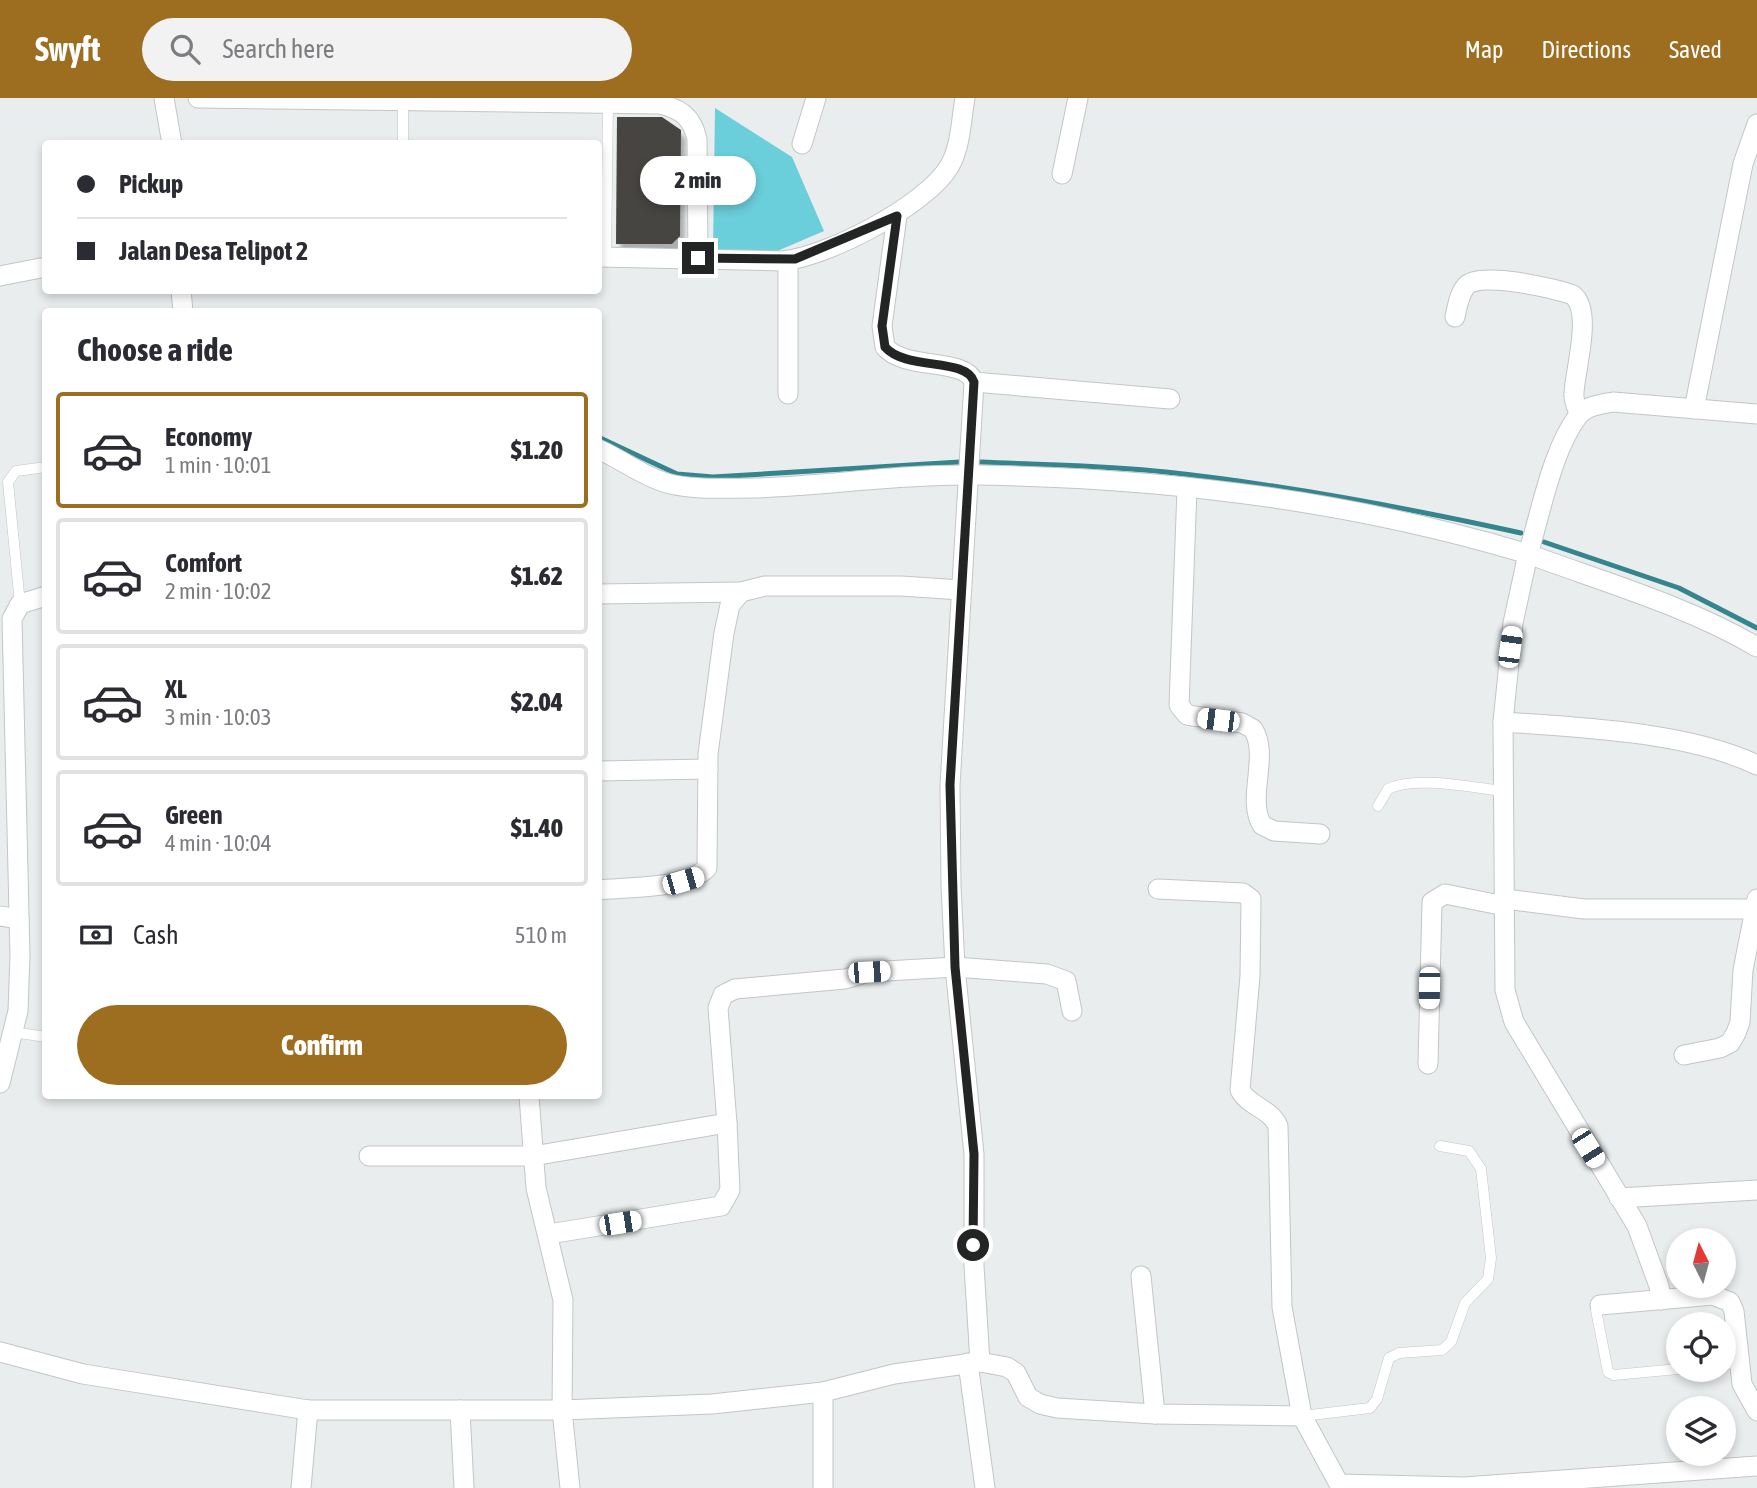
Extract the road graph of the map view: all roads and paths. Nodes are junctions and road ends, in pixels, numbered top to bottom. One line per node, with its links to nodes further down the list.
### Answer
1 (163, 98): 9 (street)
2 (198, 98): 6 (street)
3 (816, 98): 11 (street)
4 (965, 98): 14 (street)
5 (1078, 98): 12 (street)
6 (403, 101): 7 (street); 10 (lane)
7 (616, 102): 13 (lane); 16 (street)
8 (1757, 124): 24 (street)
9 (171, 140)
10 (403, 140)
11 (803, 144)
12 (1062, 174)
13 (603, 181): 15 (lane)
14 (897, 216): 17 (street); 21 (street)
15 (602, 257): 16 (street)
16 (698, 258): 17 (street)
17 (788, 261): 22 (street)
18 (42, 268): 19 (street)
19 (0, 276)
20 (1455, 317): 25 (street)
21 (974, 382): 23 (street); 29 (street)
22 (788, 394)
23 (1170, 399)
24 (1694, 409): 25 (street); 26 (street)
25 (1579, 414): 31 (street)
26 (1757, 414)
27 (602, 451): 29 (street)
28 (42, 468): 36 (lane)
29 (970, 475): 30 (street); 32 (street)
30 (1187, 489): 31 (street); 45 (street)
31 (1528, 554): 37 (street); 38 (street)
32 (961, 590): 33 (street); 51 (street)
33 (741, 592): 34 (street); 40 (street)
34 (602, 594)
35 (42, 597): 36 (street)
36 (20, 604): 42 (street)
37 (1757, 647)
38 (1503, 722): 39 (street); 43 (street)
39 (1757, 765)
40 (708, 769): 41 (street); 47 (street)
41 (602, 771)
42 (8, 776): 50 (street)
43 (1503, 791): 44 (lane); 48 (street)
44 (1378, 807)
45 (1320, 834)
46 (1158, 889): 80 (street)
47 (602, 890)
48 (1505, 903): 49 (street); 56 (street); 64 (street)
49 (1756, 904): 55 (street)
50 (10, 918): 53 (street)
51 (955, 967): 52 (street); 59 (street); 71 (street)
52 (1072, 1011)
53 (13, 1032): 54 (lane); 57 (street)
54 (42, 1036)
55 (1684, 1055)
56 (1428, 1064)
57 (0, 1083)
58 (530, 1099): 62 (street)
59 (727, 1123): 62 (street); 65 (street)
60 (1440, 1146): 80 (lane)
61 (369, 1156): 62 (street)
62 (533, 1156): 65 (street)
63 (1757, 1189): 64 (street)
64 (1619, 1198): 67 (street)
65 (548, 1234): 77 (street)
66 (1141, 1276): 79 (street)
67 (1661, 1300): 68 (street); 69 (street)
68 (1600, 1305): 72 (lane)
69 (1734, 1312)
70 (0, 1352): 75 (street)
71 (974, 1363): 74 (street); 79 (street); 87 (street)
72 (1666, 1370)
73 (1736, 1373): 78 (street)
74 (823, 1392): 77 (street); 86 (street)
75 (308, 1410): 76 (street); 83 (street)
76 (460, 1410): 77 (street); 84 (street)
77 (562, 1410): 85 (street)
78 (1757, 1412)
79 (1155, 1414): 80 (street)
80 (1303, 1416): 82 (street)
81 (1757, 1466): 88 (street)
82 (1335, 1486): 88 (street)
83 (301, 1488)
84 (464, 1488)
85 (570, 1488)
86 (823, 1488)
87 (985, 1488)
88 (1464, 1488)

